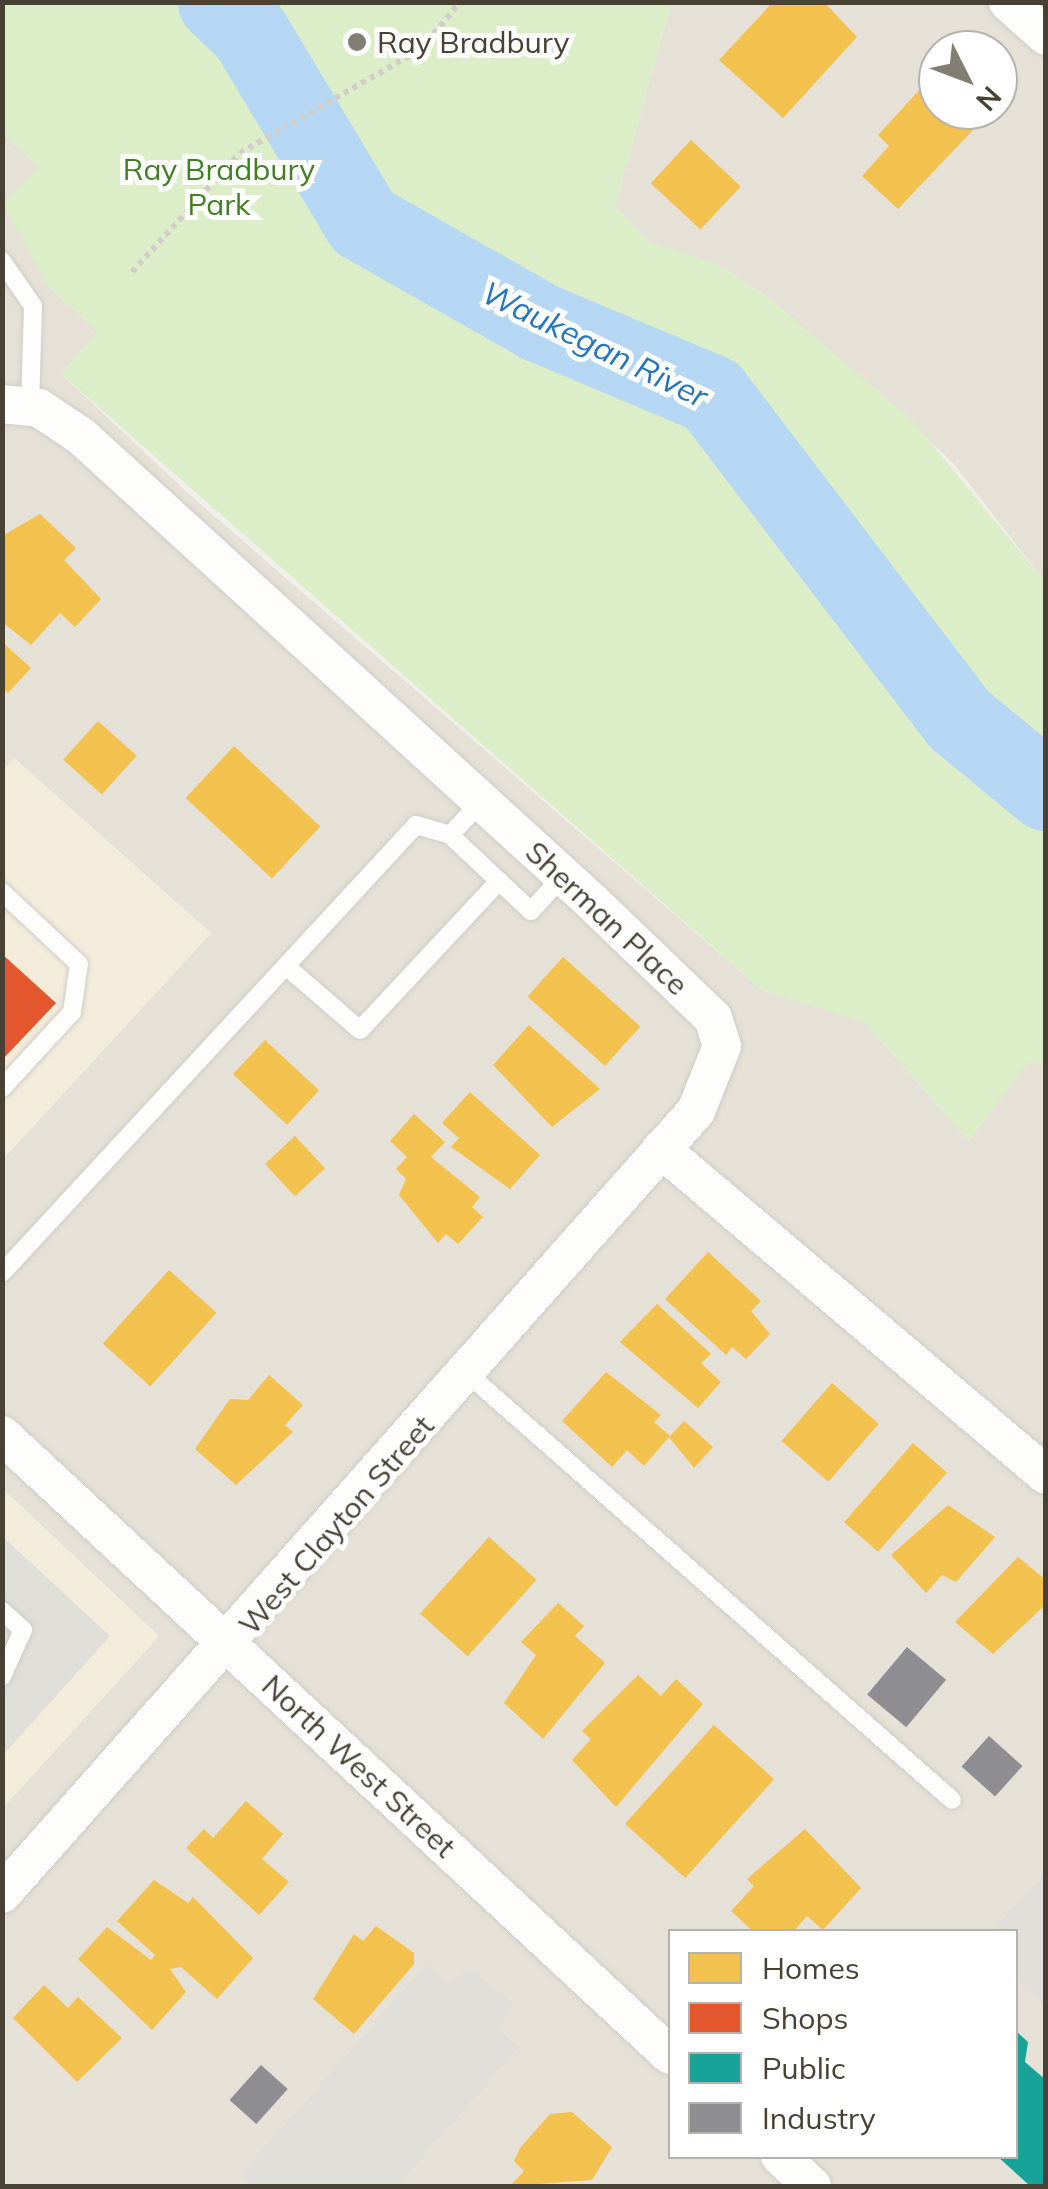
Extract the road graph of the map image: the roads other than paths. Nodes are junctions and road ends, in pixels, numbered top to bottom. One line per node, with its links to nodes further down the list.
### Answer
1 (1008, 2): 2 (street)
2 (1046, 36)
3 (2, 261): 4 (lane)
4 (16, 405): 5 (street, Sherman Place)
5 (482, 801): 6 (lane); 7 (street, Sherman Place)
6 (450, 835): 8 (lane); 10 (lane)
7 (563, 876): 8 (lane); 12 (street, Sherman Place)
8 (500, 881): 10 (lane)
9 (2, 892): 11 (lane)
10 (287, 967): 13 (lane)
11 (2, 1088)
12 (662, 1148): 14 (street, West Clayton Street); 16 (street)
13 (2, 1273)
14 (468, 1373): 18 (street, West Clayton Street); 20 (lane)
15 (2, 1436): 18 (street, North West Street)
16 (1046, 1476)
17 (2, 1612): 19 (lane)
18 (231, 1647): 21 (street, West Clayton Street); 22 (street, North West Street)
19 (2, 1676)
20 (952, 1800)
21 (2, 1894)
22 (668, 2053)
23 (783, 2159): 24 (street)
24 (812, 2186)

